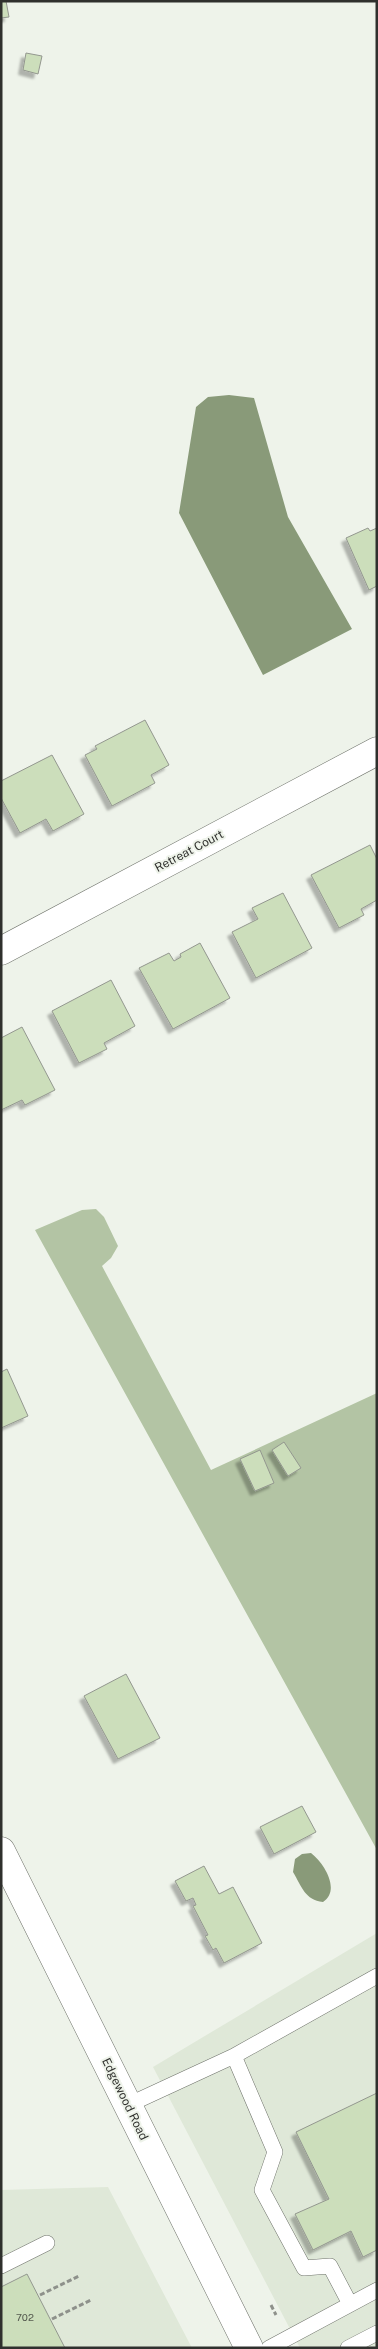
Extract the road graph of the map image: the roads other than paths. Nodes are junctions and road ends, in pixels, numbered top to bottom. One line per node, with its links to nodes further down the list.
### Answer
1 (377, 751): 2 (main road, Retreat Court)
2 (1, 951)
3 (1, 1851): 6 (main road, Edgewood Road)
4 (377, 1976): 5 (lane)
5 (234, 2056): 6 (lane); 10 (lane)
6 (128, 2105): 12 (main road, Edgewood Road)
7 (48, 2243): 8 (lane)
8 (1, 2266)
9 (377, 2290): 10 (lane)
10 (350, 2304): 13 (lane)
11 (377, 2333): 14 (lane)
12 (249, 2348)
13 (269, 2348)
14 (348, 2348)

